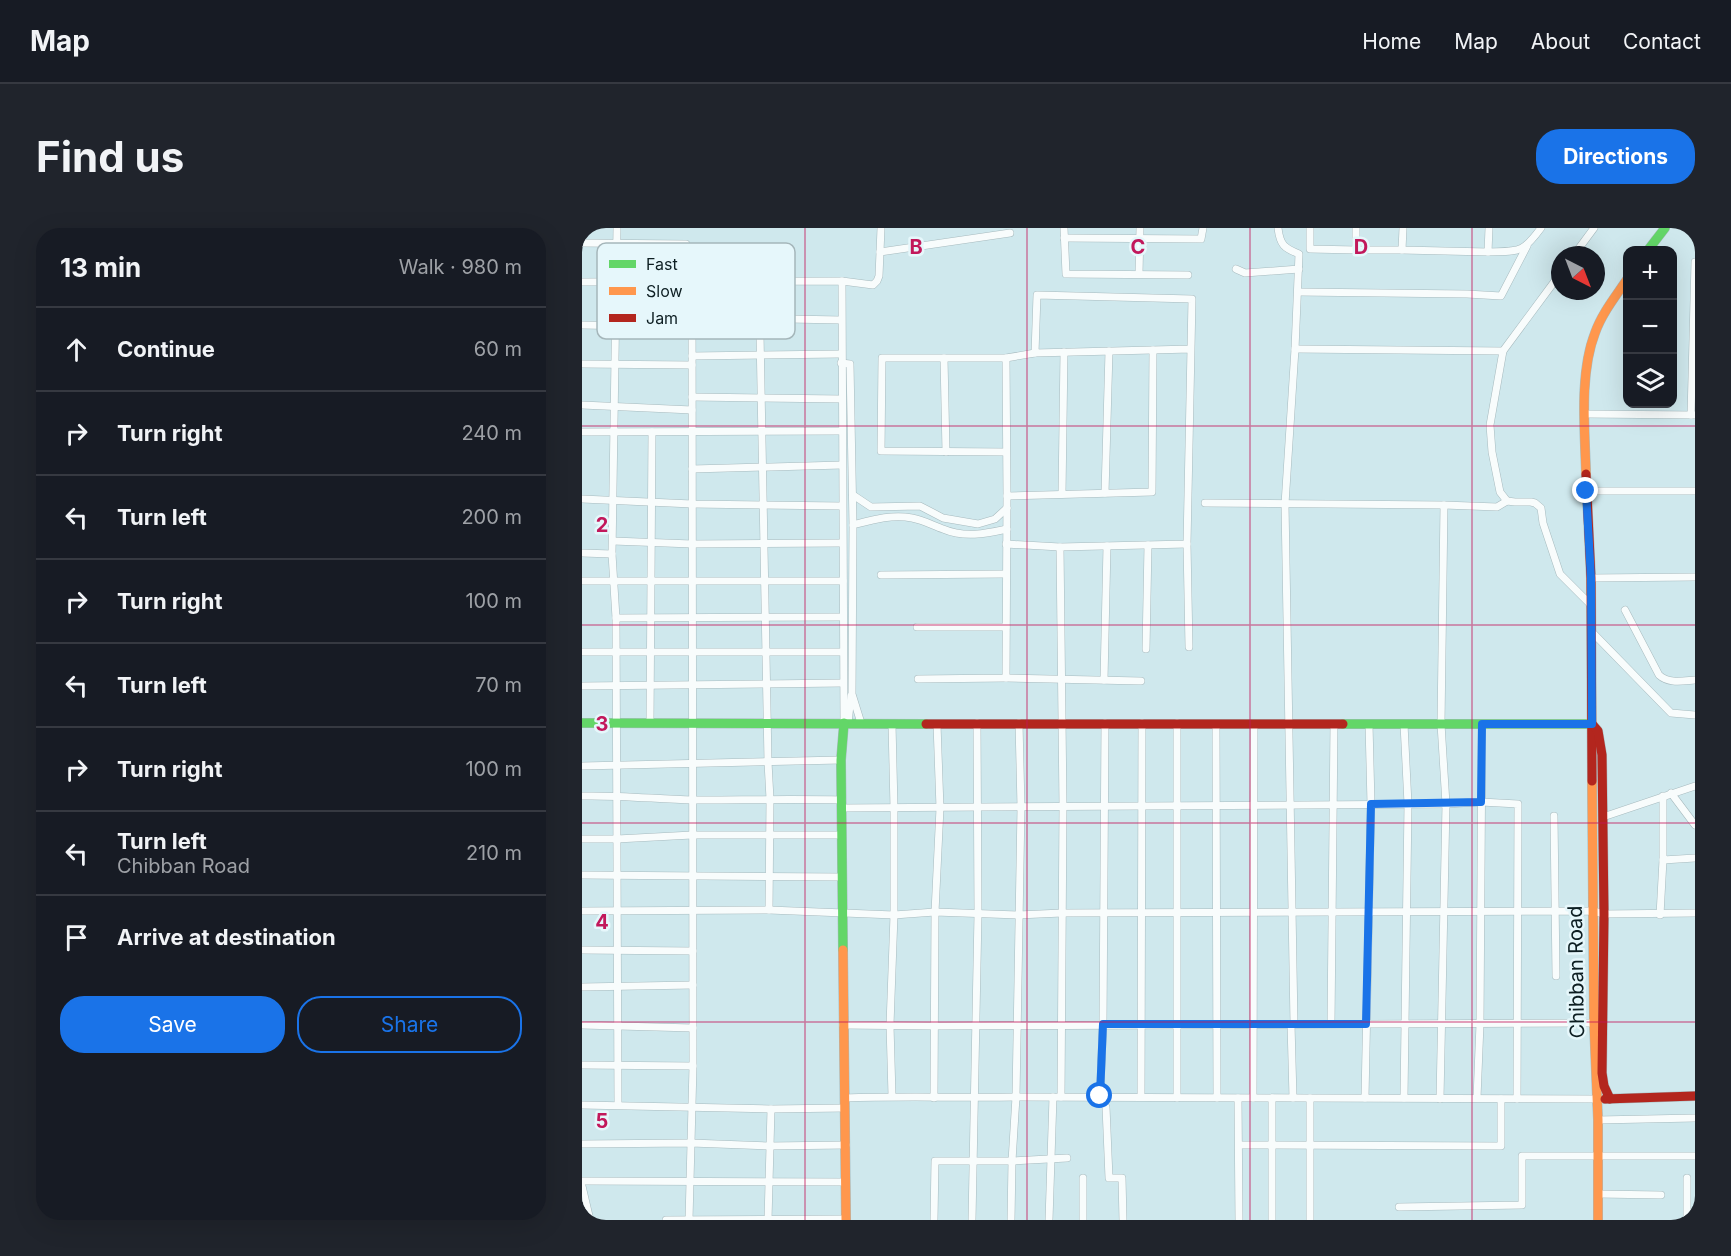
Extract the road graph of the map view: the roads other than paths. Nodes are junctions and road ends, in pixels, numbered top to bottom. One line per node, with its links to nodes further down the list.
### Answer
1 (617, 228): 18 (street)
2 (881, 228): 25 (street)
3 (1064, 228): 15 (street)
4 (1140, 228): 16 (street)
5 (1203, 228): 16 (street)
6 (1278, 228): 27 (street)
7 (1310, 228): 22 (street)
8 (1356, 228): 23 (street)
9 (1402, 228): 24 (street)
10 (1489, 228): 26 (street)
11 (1541, 228): 19 (street)
12 (1594, 228): 20 (street)
13 (1665, 228): 21 (street)
14 (1010, 233): 25 (street)
15 (1064, 238): 16 (street); 31 (street)
16 (1138, 238): 31 (street)
17 (582, 243): 18 (street)
18 (616, 243)
19 (1527, 246): 26 (street); 37 (street)
20 (1581, 246)
21 (1651, 246)
22 (1310, 249): 23 (street); 27 (street)
23 (1356, 250): 24 (street)
24 (1402, 250): 26 (street)
25 (880, 252): 34 (street)
26 (1488, 252)
27 (1299, 254): 30 (street)
28 (1695, 262): 66 (street)
29 (1236, 269): 30 (street)
30 (1299, 269): 37 (street)
31 (1139, 274): 32 (street)
32 (1188, 275)
33 (795, 280): 34 (street)
34 (842, 281): 39 (street)
35 (1623, 285): 65 (street, Chibban Road)
36 (1551, 286): 47 (street)
37 (1298, 292): 44 (street)
38 (795, 319): 39 (street)
39 (841, 320): 50 (street)
40 (616, 339): 57 (street)
41 (692, 339): 52 (street)
42 (761, 339): 51 (street)
43 (1191, 349): 45 (street); 49 (street); 103 (street)
44 (1295, 349): 47 (street); 90 (street)
45 (1153, 350): 46 (street); 80 (street)
46 (1109, 351): 48 (street); 80 (street)
47 (1503, 351): 86 (street)
48 (1064, 352): 49 (street); 81 (street)
49 (1035, 353): 54 (street)
50 (841, 354): 51 (street); 55 (street)
51 (761, 355): 52 (street); 60 (street)
52 (692, 356): 58 (street)
53 (944, 358): 54 (street); 73 (street); 73 (street)
54 (1006, 358): 74 (street)
55 (841, 363): 61 (street); 82 (street)
56 (582, 364): 57 (street)
57 (615, 364): 58 (street); 63 (street)
58 (692, 365): 59 (street)
59 (692, 397): 60 (street); 64 (street)
60 (762, 398): 61 (street); 67 (street)
61 (842, 399): 68 (street)
62 (582, 405): 63 (street)
63 (615, 406): 64 (street); 70 (street)
64 (692, 410): 72 (street)
65 (1585, 414): 66 (street); 78 (street, Chibban Road)
66 (1693, 415)
67 (763, 431): 68 (street); 72 (street); 76 (street)
68 (842, 431): 75 (street)
69 (582, 432): 70 (street)
70 (614, 432): 71 (street); 85 (street)
71 (652, 432): 72 (street); 87 (street)
72 (692, 432): 77 (street)
73 (946, 452): 74 (street)
74 (1006, 452): 83 (street)
75 (842, 465): 76 (street); 93 (street)
76 (764, 468): 77 (street); 91 (street)
77 (692, 469): 89 (street)
78 (1586, 491): 79 (street); 112 (street, Chibban Road)
79 (1695, 491)
80 (1105, 493): 81 (street)
81 (1062, 494): 83 (street)
82 (853, 495): 94 (street); 95 (street)
83 (1007, 496): 94 (street)
84 (582, 499): 85 (street)
85 (613, 501): 87 (street); 97 (street)
86 (1507, 501): 92 (street); 119 (street)
87 (651, 502): 89 (street); 98 (street)
88 (1205, 503): 90 (street)
89 (692, 504): 91 (street); 101 (street)
90 (1285, 504): 92 (street); 168 (street)
91 (764, 505): 93 (street); 99 (street)
92 (1444, 505): 172 (street)
93 (842, 506): 100 (street)
94 (1007, 508): 96 (street)
95 (853, 525): 96 (street); 149 (street)
96 (1007, 529): 102 (street)
97 (613, 541): 98 (street); 108 (street)
98 (651, 542): 101 (street); 115 (street)
99 (765, 543): 100 (street); 101 (street); 117 (street)
100 (842, 543): 118 (street)
101 (692, 544): 116 (street)
102 (1006, 544): 106 (street); 109 (street)
103 (1187, 544): 104 (street); 129 (street)
104 (1148, 545): 105 (street); 130 (street)
105 (1107, 546): 106 (street); 140 (street)
106 (1060, 547): 139 (street)
107 (582, 553): 108 (street)
108 (612, 554): 114 (street)
109 (1006, 574): 110 (street); 127 (street)
110 (880, 575)
111 (1695, 577): 112 (street)
112 (1591, 578): 119 (street, Chibban Road)
113 (582, 581): 114 (street)
114 (614, 581): 115 (street); 122 (street)
115 (651, 581): 116 (street); 123 (street)
116 (692, 581): 117 (street); 124 (street)
117 (766, 581): 118 (street); 125 (street)
118 (843, 581): 121 (street)
119 (1590, 605): 128 (street, Chibban Road)
120 (1625, 610): 141 (street)
121 (843, 617): 125 (street); 136 (street)
122 (616, 618): 123 (street); 132 (street)
123 (650, 618): 124 (street); 133 (street)
124 (692, 618): 125 (street); 134 (street)
125 (766, 618): 135 (street)
126 (917, 627): 127 (street)
127 (1006, 627): 137 (street)
128 (1591, 632): 150 (street); 174 (street, Chibban Road)
129 (1189, 647)
130 (1146, 649)
131 (582, 652): 132 (street)
132 (616, 652): 133 (street); 148 (street)
133 (650, 652): 134 (street); 145 (street)
134 (693, 652): 135 (street); 146 (street)
135 (767, 652): 136 (street); 144 (street)
136 (843, 652): 143 (street)
137 (1006, 678): 138 (street); 139 (street)
138 (918, 679)
139 (1062, 679): 140 (street); 160 (street)
140 (1104, 680): 142 (street)
141 (1695, 680)
142 (1141, 681)
143 (843, 683): 144 (street); 156 (street)
144 (767, 684): 146 (street); 155 (street)
145 (650, 685): 146 (street); 148 (street); 153 (street)
146 (693, 685): 154 (street)
147 (582, 686): 148 (street)
148 (616, 686): 152 (street)
149 (852, 694): 156 (street); 157 (street)
150 (1695, 715)
151 (582, 723): 152 (street)
152 (616, 723): 153 (street); 178 (street)
153 (650, 723): 154 (street)
154 (693, 723): 155 (street); 177 (street)
155 (768, 723): 156 (street); 176 (street)
156 (846, 723): 157 (street); 175 (street)
157 (861, 723): 164 (street)
158 (977, 723): 159 (street); 165 (street); 203 (street)
159 (1019, 723): 160 (street); 200 (street)
160 (1062, 723): 161 (street); 196 (street)
161 (1105, 723): 162 (street); 197 (street)
162 (1142, 723): 163 (street); 198 (street)
163 (1177, 723): 166 (street); 199 (street)
164 (892, 724): 165 (street); 201 (street)
165 (937, 724): 202 (street)
166 (1216, 724): 167 (street); 193 (street)
167 (1254, 724): 168 (street); 194 (street)
168 (1290, 724): 169 (street); 195 (street)
169 (1334, 724): 170 (street); 189 (street)
170 (1369, 724): 171 (street); 190 (street)
171 (1404, 724): 172 (street); 191 (street)
172 (1442, 724): 173 (street); 192 (street)
173 (1482, 724): 174 (street); 187 (street)
174 (1592, 724): 205 (street, Chibban Road); 228 (street, Chibban Road)
175 (842, 760): 176 (street); 188 (street)
176 (768, 762): 177 (street); 185 (street)
177 (693, 763): 178 (street); 186 (street)
178 (616, 765): 179 (street); 183 (street)
179 (582, 766)
180 (1695, 786): 181 (street)
181 (1671, 793): 184 (street); 206 (street)
182 (582, 795): 183 (street)
183 (617, 795): 186 (street); 211 (street)
184 (1663, 796): 205 (street); 213 (street)
185 (770, 799): 186 (street); 188 (street); 208 (street)
186 (692, 800): 207 (street)
187 (1481, 802): 192 (street); 225 (street); 226 (street)
188 (842, 804): 201 (street); 209 (street)
189 (1334, 804): 190 (street); 195 (street); 237 (street)
190 (1371, 804): 191 (street); 238 (street)
191 (1408, 804): 192 (street); 223 (street)
192 (1446, 804): 224 (street)
193 (1216, 805): 194 (street); 199 (street); 234 (street)
194 (1254, 805): 195 (street); 235 (street)
195 (1291, 805): 236 (street)
196 (1063, 806): 197 (street); 200 (street); 230 (street)
197 (1105, 806): 198 (street); 231 (street)
198 (1143, 806): 199 (street); 232 (street)
199 (1177, 806): 233 (street)
200 (1021, 807): 203 (street); 244 (street)
201 (894, 808): 202 (street); 243 (street)
202 (940, 808): 203 (street); 229 (street)
203 (978, 808): 241 (street)
204 (1554, 816): 227 (street)
205 (1603, 817): 242 (street, Chibban Road)
206 (1695, 825)
207 (692, 835): 208 (street); 211 (street); 216 (street)
208 (770, 835): 209 (street); 217 (street)
209 (842, 835): 218 (street)
210 (582, 839): 211 (street)
211 (617, 839): 215 (street)
212 (1695, 858): 213 (street)
213 (1662, 860): 245 (street)
214 (582, 875): 215 (street)
215 (617, 875): 216 (street); 222 (street)
216 (693, 876): 217 (street); 219 (street)
217 (768, 876): 218 (street); 220 (street)
218 (842, 877): 239 (street)
219 (693, 910): 220 (street); 222 (street); 248 (street)
220 (769, 910): 239 (street)
221 (582, 911): 222 (street)
222 (617, 911): 247 (street)
223 (1407, 911): 224 (street); 238 (street); 265 (street)
224 (1444, 911): 225 (street); 266 (street)
225 (1479, 911): 226 (street); 267 (street)
226 (1517, 911): 227 (street); 268 (street)
227 (1555, 911): 228 (street); 249 (street)
228 (1593, 911): 242 (street); 253 (street, Chibban Road)
229 (935, 912): 241 (street); 243 (street); 273 (street)
230 (1062, 912): 231 (street); 244 (street); 256 (street)
231 (1103, 912): 232 (street); 257 (street)
232 (1142, 912): 233 (street); 258 (street)
233 (1177, 912): 234 (street); 259 (street)
234 (1216, 912): 235 (street); 260 (street)
235 (1254, 912): 236 (street); 261 (street)
236 (1293, 912): 237 (street); 262 (street)
237 (1332, 912): 238 (street); 263 (street)
238 (1369, 912): 264 (street)
239 (843, 913): 243 (street); 270 (street)
240 (1695, 913): 245 (street)
241 (978, 914): 244 (street); 271 (street)
242 (1604, 914): 245 (street); 301 (street, Chibban Road)
243 (894, 915): 254 (street)
244 (1018, 915): 255 (street)
245 (1660, 915)
246 (582, 950): 247 (street)
247 (617, 950): 248 (street); 252 (street)
248 (693, 951): 250 (street)
249 (1556, 976)
250 (693, 985): 252 (street); 274 (street)
251 (582, 987): 252 (street)
252 (617, 987): 272 (street)
253 (1594, 1023): 268 (street); 300 (street, Chibban Road)
254 (890, 1024): 270 (street); 273 (street); 278 (street)
255 (1016, 1024): 256 (street); 271 (street); 282 (street)
256 (1061, 1024): 257 (street); 283 (street)
257 (1103, 1024): 258 (street); 279 (street)
258 (1142, 1024): 259 (street); 284 (street)
259 (1177, 1024): 260 (street); 287 (street)
260 (1217, 1024): 261 (street); 288 (street)
261 (1254, 1024): 262 (street); 290 (street)
262 (1293, 1024): 263 (street); 292 (street)
263 (1331, 1024): 264 (street)
264 (1366, 1024): 265 (street); 294 (street)
265 (1405, 1024): 266 (street); 295 (street)
266 (1443, 1024): 267 (street); 297 (street)
267 (1480, 1024): 268 (street); 296 (street)
268 (1516, 1024): 299 (street)
269 (582, 1025): 272 (street)
270 (843, 1025): 285 (street)
271 (975, 1025): 273 (street); 281 (street)
272 (618, 1026): 274 (street); 276 (street)
273 (935, 1026): 286 (street)
274 (693, 1028): 277 (street)
275 (582, 1065): 276 (street)
276 (618, 1065): 277 (street); 303 (street)
277 (693, 1066): 304 (street)
278 (892, 1096): 285 (street); 286 (street)
279 (1100, 1096): 283 (street); 284 (street); 342 (street)
280 (1695, 1096): 301 (street)
281 (975, 1097): 282 (street); 286 (street); 320 (street)
282 (1016, 1097): 283 (street); 321 (street)
283 (1057, 1097): 318 (street)
284 (1141, 1097): 287 (street)
285 (845, 1098): 305 (street)
286 (934, 1098)
287 (1177, 1098): 288 (street)
288 (1217, 1098): 289 (street)
289 (1238, 1098): 290 (street); 312 (street)
290 (1253, 1098): 291 (street)
291 (1272, 1098): 292 (street); 313 (street)
292 (1293, 1098): 293 (street)
293 (1310, 1098): 294 (street); 314 (street)
294 (1365, 1098): 295 (street)
295 (1404, 1098): 297 (street)
296 (1477, 1098): 297 (street); 298 (street)
297 (1440, 1099)
298 (1501, 1099): 299 (street); 314 (street)
299 (1517, 1099): 300 (street)
300 (1597, 1099): 301 (street); 308 (street, Chibban Road)
301 (1610, 1099)
302 (582, 1105): 303 (street)
303 (618, 1105): 304 (street)
304 (693, 1107): 306 (street); 309 (street)
305 (845, 1108): 306 (street); 311 (street)
306 (771, 1109): 315 (street)
307 (1695, 1118): 308 (street)
308 (1598, 1119): 316 (street, Chibban Road)
309 (691, 1143): 310 (street); 315 (street); 325 (street)
310 (582, 1144)
311 (846, 1145): 315 (street); 327 (street)
312 (1240, 1145): 313 (street); 343 (street)
313 (1273, 1145): 314 (street); 344 (street)
314 (1310, 1145): 345 (street)
315 (769, 1146): 326 (street)
316 (1598, 1156): 317 (street); 329 (street, Chibban Road); 331 (street)
317 (1695, 1156)
318 (1051, 1158): 319 (street); 321 (street); 340 (street)
319 (1067, 1158)
320 (973, 1161): 321 (street); 337 (street); 338 (street)
321 (1012, 1161): 339 (street)
322 (1083, 1178): 341 (street)
323 (1687, 1178): 347 (street)
324 (582, 1181): 325 (street)
325 (689, 1182): 326 (street); 336 (street)
326 (768, 1182): 327 (street); 332 (street)
327 (846, 1182): 333 (street)
328 (582, 1186): 334 (street)
329 (1598, 1194): 330 (street); 346 (street, Chibban Road)
330 (1661, 1195)
331 (1399, 1207)
332 (768, 1219): 333 (street); 336 (street)
333 (846, 1219)
334 (591, 1220)
335 (666, 1220): 336 (street)
336 (690, 1220)
337 (934, 1220)
338 (972, 1220)
339 (1011, 1220)
340 (1049, 1220)
341 (1083, 1220)
342 (1123, 1220)
343 (1239, 1220)
344 (1272, 1220)
345 (1310, 1220)
346 (1598, 1220)
347 (1687, 1220)

